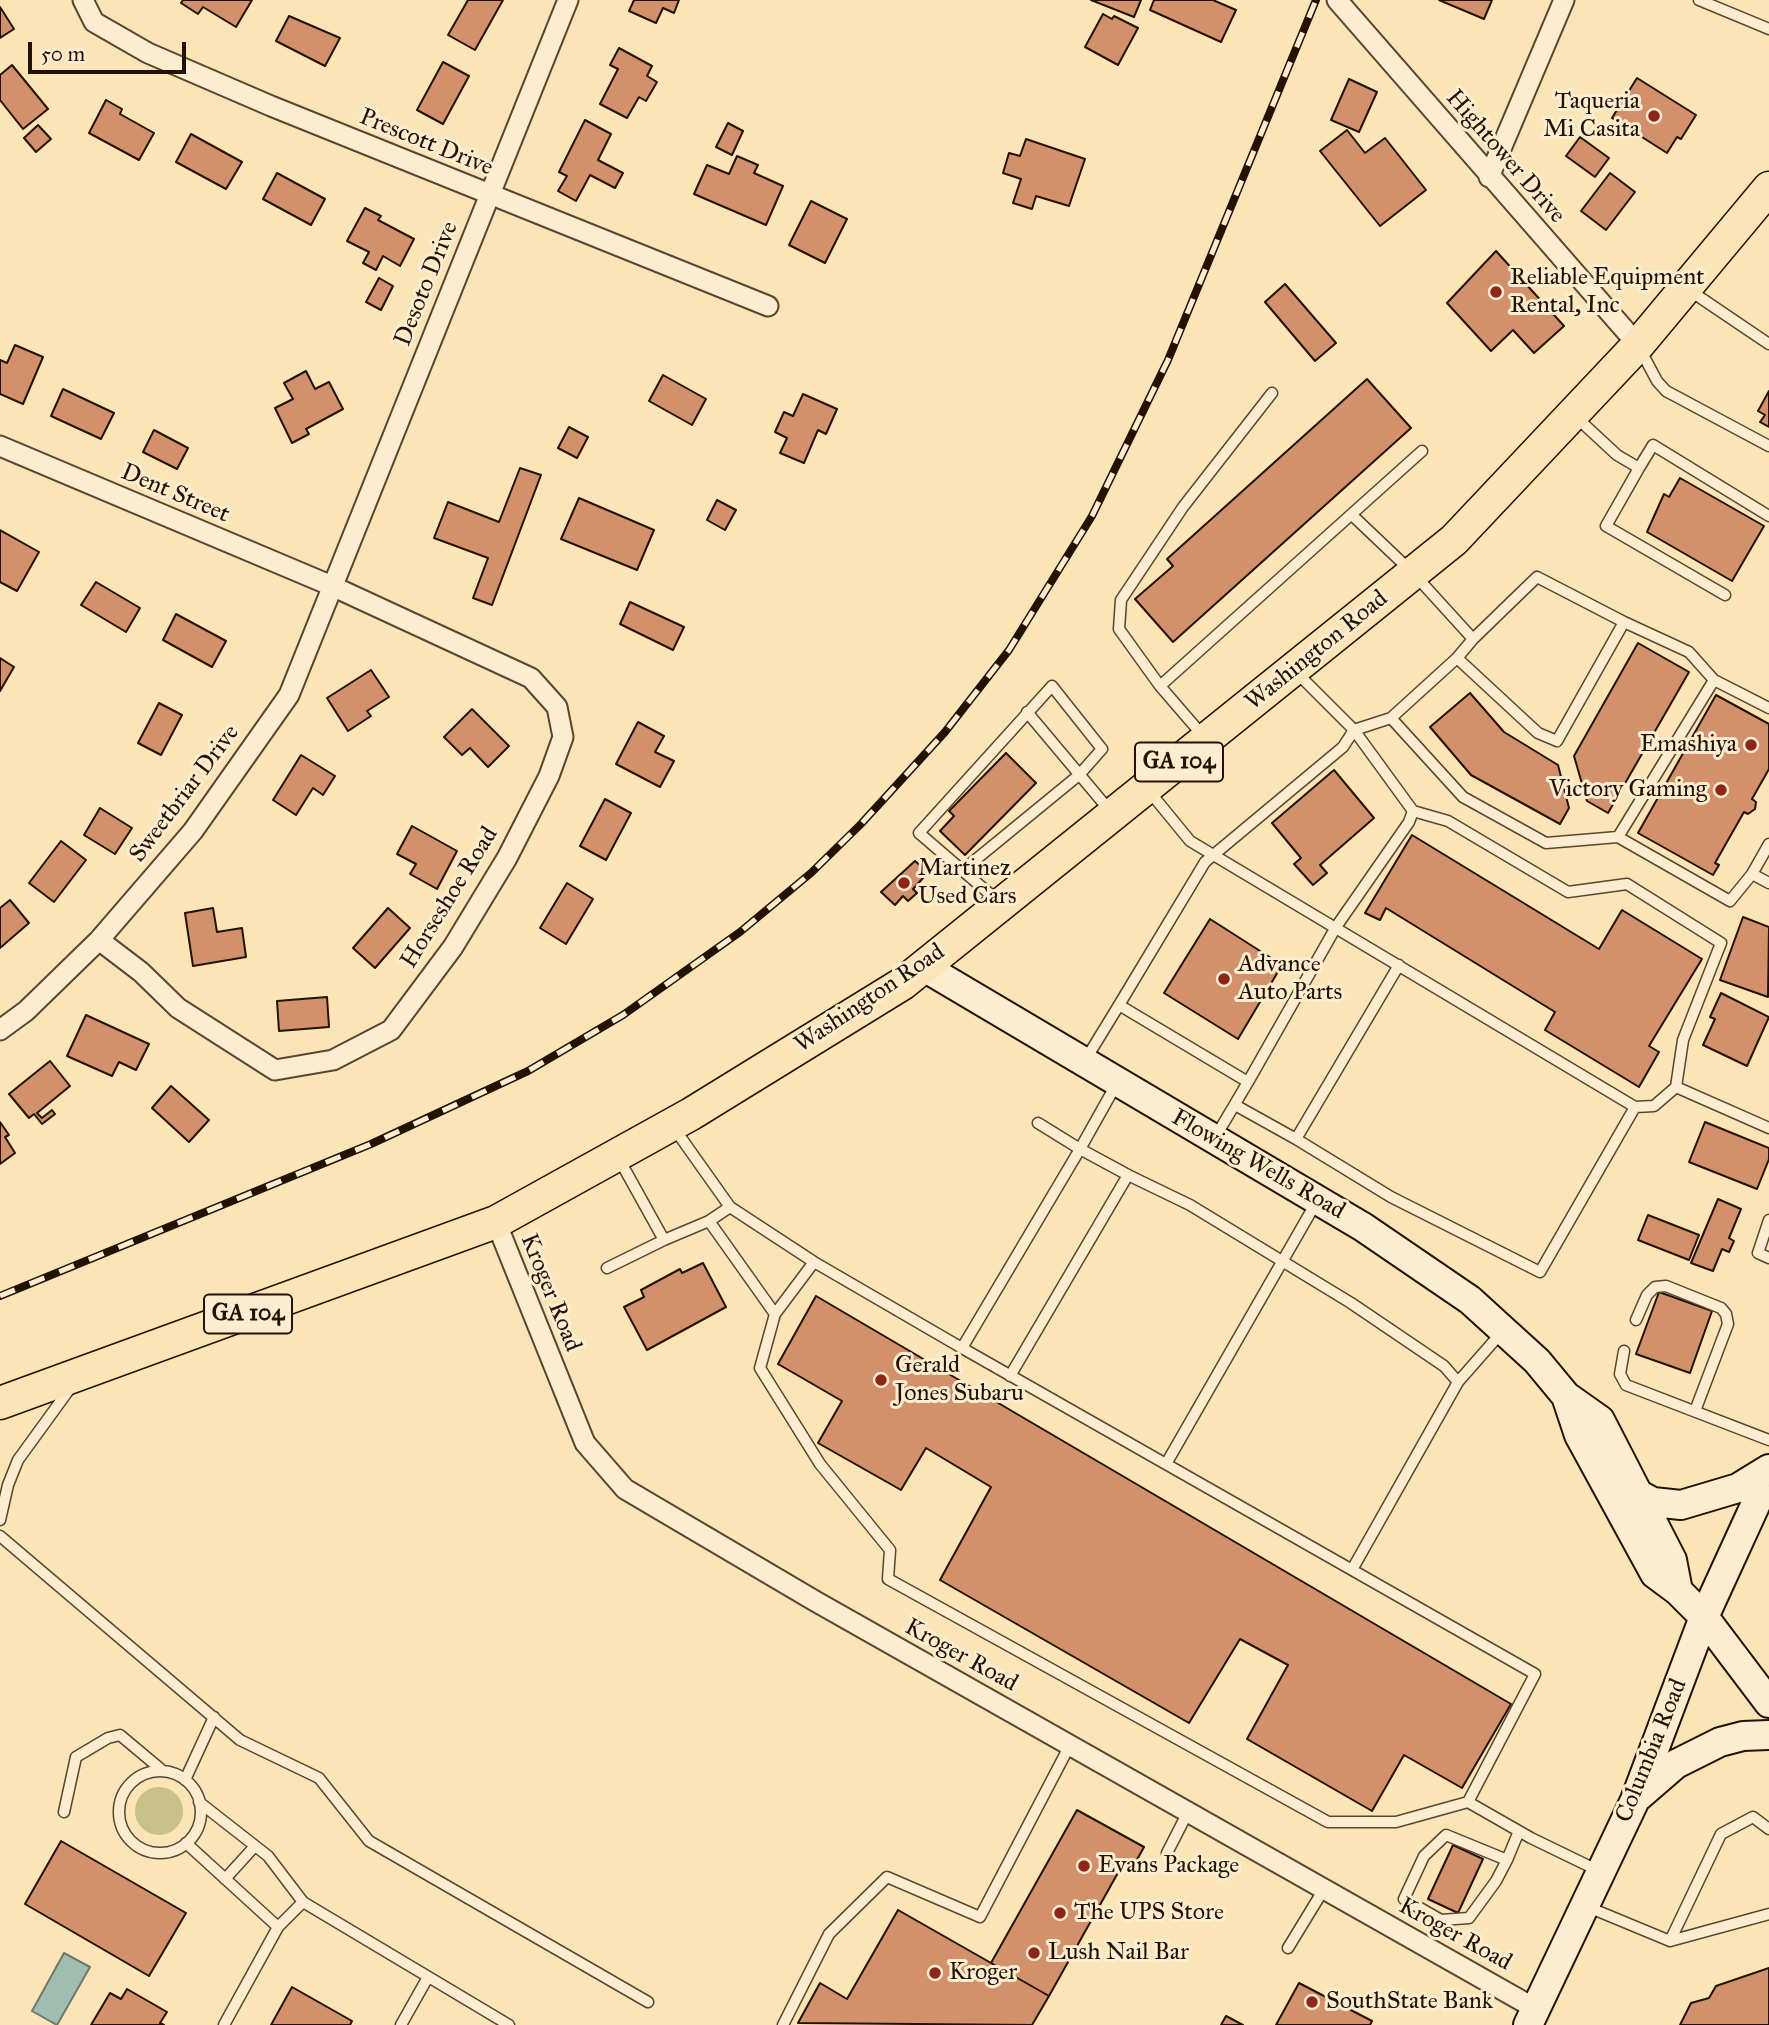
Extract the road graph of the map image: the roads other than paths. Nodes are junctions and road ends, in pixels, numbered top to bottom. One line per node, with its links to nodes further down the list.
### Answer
1 (83, 0): 9 (street, Prescott Drive)
2 (568, 0): 9 (street, Desoto Drive)
3 (1337, 0): 7 (street, Hightower Drive)
4 (1564, 0): 7 (street)
5 (1699, 0): 6 (lane)
6 (1769, 29)
7 (1489, 177): 13 (street, Hightower Drive)
8 (1769, 188): 10 (main road, Washington Road / GA 104)
9 (489, 194): 11 (street, Prescott Drive); 23 (street, Desoto Drive)
10 (1686, 288): 12 (lane); 13 (main road, Washington Road / GA 104)
11 (768, 306)
12 (1769, 344)
13 (1638, 345): 15 (main road, Washington Road / GA 104); 17 (lane)
14 (1272, 393): 30 (lane)
15 (1573, 414): 19 (lane); 22 (main road, Washington Road / GA 104)
16 (0, 446): 23 (street, Dent Street)
17 (1769, 446)
18 (1422, 451): 20 (lane)
19 (1639, 468): 21 (lane); 24 (lane)
20 (1352, 515): 22 (lane); 30 (lane)
21 (1769, 516)
22 (1413, 573): 26 (lane); 28 (main road, Washington Road / GA 104)
23 (332, 586): 48 (street, Sweetbriar Drive); 48 (street, Horseshoe Road)
24 (1726, 595)
25 (1624, 622): 26 (lane); 27 (lane); 29 (lane)
26 (1473, 639): 27 (lane)
27 (1457, 658): 33 (lane)
28 (1293, 669): 34 (lane); 35 (main road, Washington Road / GA 104)
29 (1714, 680): 31 (lane); 40 (lane)
30 (1160, 686): 35 (lane)
31 (1769, 708)
32 (1027, 712): 36 (lane); 36 (lane); 43 (lane)
33 (1391, 718): 34 (lane); 40 (lane)
34 (1354, 730): 38 (lane); 42 (lane)
35 (1206, 740): 37 (main road, Washington Road / GA 104)
36 (1079, 775): 39 (lane); 43 (lane)
37 (1146, 788): 39 (main road, Washington Road / GA 104); 42 (lane)
38 (1413, 810): 47 (lane); 56 (lane)
39 (1112, 815): 46 (main road, Washington Road / GA 104)
40 (1618, 837): 44 (lane)
41 (1769, 844): 44 (lane)
42 (1216, 855): 47 (lane); 51 (lane)
43 (963, 870): 46 (lane)
44 (1752, 874): 45 (lane)
45 (1769, 883)
46 (1002, 904): 50 (main road, Washington Road / GA 104)
47 (1335, 927): 49 (lane); 54 (lane)
48 (99, 940): 52 (street, Sweetbriar Drive)
49 (1399, 965): 58 (lane); 63 (lane)
50 (923, 967): 53 (main road, Flowing Wells Road); 60 (main road, Washington Road / GA 104)
51 (1119, 1006): 53 (lane); 54 (lane)
52 (0, 1030)
53 (1084, 1063): 55 (main road, Flowing Wells Road)
54 (1248, 1082): 57 (lane)
55 (1117, 1083): 62 (main road, Flowing Wells Road); 64 (lane)
56 (1676, 1087): 58 (lane); 61 (lane)
57 (1235, 1105): 62 (lane); 63 (lane)
58 (1635, 1107): 63 (lane)
59 (1038, 1123): 64 (lane)
60 (672, 1125): 65 (main road, Washington Road / GA 104); 68 (lane)
61 (1768, 1125)
62 (1214, 1139): 67 (main road, Flowing Wells Road)
63 (1296, 1139)
64 (1080, 1149): 66 (lane); 80 (lane)
65 (617, 1155): 71 (main road, Washington Road / GA 104); 72 (lane)
66 (1128, 1175): 74 (lane); 83 (lane)
67 (1318, 1200): 74 (lane); 79 (main road, Flowing Wells Road)
68 (730, 1207): 70 (lane); 75 (lane)
69 (1769, 1220): 73 (lane)
70 (709, 1221): 72 (lane); 77 (lane)
71 (496, 1223): 82 (main road, Washington Road / GA 104); 101 (street, Kroger Road)
72 (664, 1240): 76 (lane)
73 (1769, 1258)
74 (1282, 1260): 84 (lane); 89 (lane)
75 (814, 1262): 77 (lane); 80 (lane)
76 (607, 1268)
77 (775, 1314): 106 (lane)
78 (1636, 1320): 87 (lane)
79 (1503, 1331): 84 (lane); 85 (main road, Flowing Wells Road)
80 (962, 1349): 83 (lane)
81 (1624, 1351): 87 (lane)
82 (80, 1374): 86 (main road, Washington Road / GA 104); 93 (lane)
83 (1010, 1376): 89 (lane)
84 (1458, 1382): 95 (lane)
85 (1566, 1396): 92 (main road, Flowing Wells Road); 96 (main road, Flowing Wells Road)
86 (0, 1403)
87 (1695, 1412): 88 (lane)
88 (1769, 1440)
89 (1166, 1464): 95 (lane)
90 (1769, 1469): 92 (main road)
91 (1769, 1475): 97 (main road, Columbia Road)
92 (1638, 1494): 96 (main road, Flowing Wells Road)
93 (0, 1520)
94 (0, 1536): 99 (lane)
95 (1353, 1569): 106 (lane)
96 (1678, 1591): 97 (main road, Flowing Wells Road)
97 (1704, 1617): 98 (main road, Flowing Wells Road); 104 (main road, Columbia Road)
98 (1769, 1703)
99 (214, 1717): 103 (lane); 125 (lane)
100 (1769, 1735): 104 (main road)
101 (1070, 1745): 108 (street, Kroger Road); 130 (lane)
102 (163, 1771): 103 (lane); 107 (lane); 111 (lane)
103 (185, 1780): 105 (lane)
104 (1634, 1800): 115 (main road, Columbia Road)
105 (199, 1802): 111 (lane); 112 (lane)
106 (1468, 1802): 110 (lane)
107 (64, 1812)
108 (1188, 1812): 113 (lane); 117 (street, Kroger Road)
109 (1769, 1829): 122 (lane)
110 (1519, 1831): 114 (lane); 115 (lane)
111 (186, 1843): 116 (lane)
112 (255, 1846): 116 (lane); 118 (lane)
113 (1167, 1853)
114 (1507, 1860): 114 (lane)
115 (1601, 1872): 119 (main road, Columbia Road)
116 (225, 1879): 121 (lane)
117 (1324, 1889): 123 (lane); 126 (street, Kroger Road)
118 (303, 1902): 121 (lane); 124 (lane)
119 (1583, 1906): 122 (lane); 126 (main road, Columbia Road)
120 (1769, 1914): 122 (lane)
121 (278, 1927): 128 (lane)
122 (1670, 1941)
123 (1288, 1948)
124 (428, 1977): 127 (lane); 129 (lane)
125 (648, 2002)
126 (1532, 2017)
127 (503, 2023)
128 (224, 2025)
129 (401, 2025)
130 (783, 2025)

